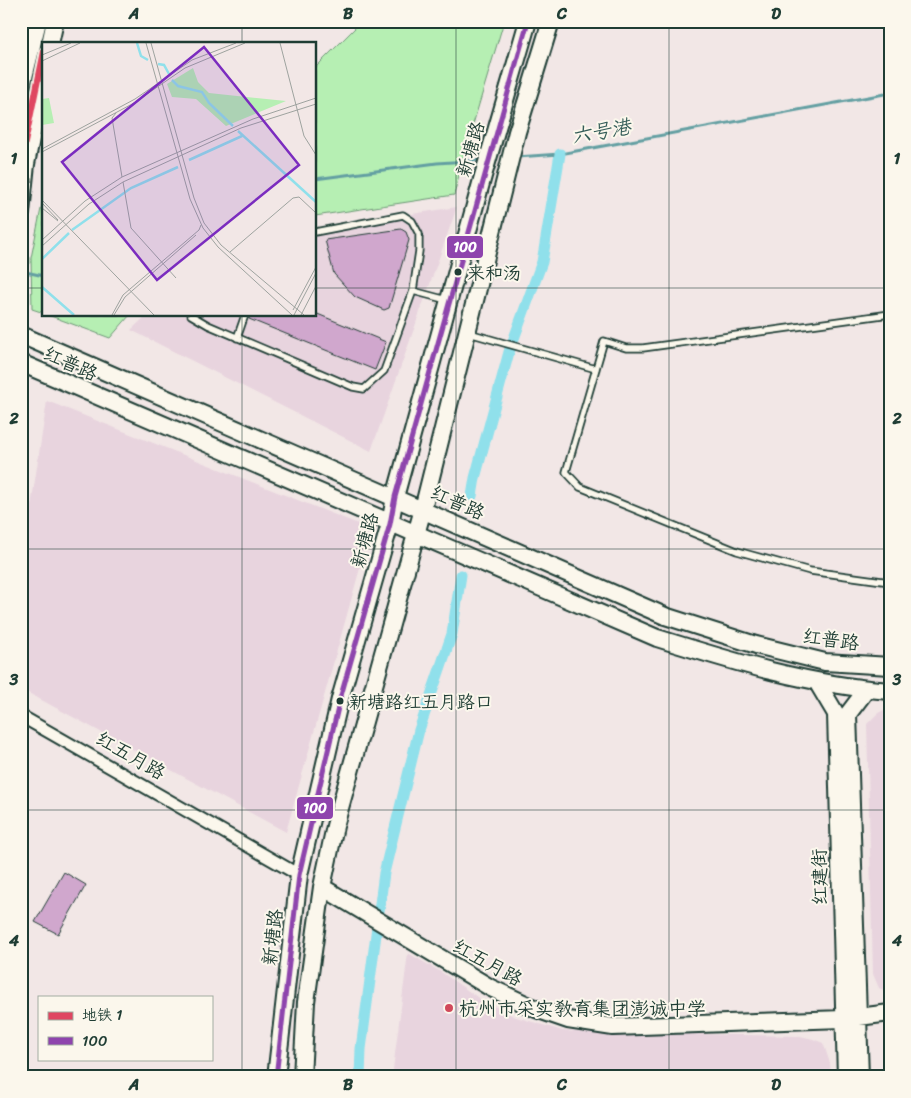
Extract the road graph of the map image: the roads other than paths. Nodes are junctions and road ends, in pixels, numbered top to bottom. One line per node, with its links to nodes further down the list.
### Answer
1 (38, 21): 7 (main road)
2 (55, 21): 5 (main road)
3 (528, 21): 11 (main road, 新塘路)
4 (551, 21): 15 (main road)
5 (50, 42)
6 (42, 83): 8 (main road)
7 (21, 89)
8 (21, 213)
9 (316, 232): 10 (lane)
10 (413, 291): 11 (lane); 17 (lane)
11 (449, 301): 20 (main road, 新塘路)
12 (890, 314): 19 (lane)
13 (192, 316): 17 (lane)
14 (245, 316): 17 (lane)
15 (466, 333): 19 (lane); 21 (main road)
16 (21, 335): 20 (main road, 红普路)
17 (237, 338)
18 (21, 363): 22 (main road, 红普路)
19 (596, 369): 24 (lane)
20 (395, 497): 21 (main road, 红普路); 22 (main road, 新塘路)
21 (423, 509): 23 (main road); 25 (main road, 红普路)
22 (390, 524): 23 (main road, 红普路); 30 (main road, 新塘路)
23 (415, 534): 26 (main road, 红普路); 31 (main road)
24 (890, 582)
25 (890, 666)
26 (817, 682): 27 (main road, 红普路); 33 (main road, 红建街)
27 (866, 689): 28 (main road, 红普路); 33 (main road, 红建街)
28 (890, 691)
29 (21, 716): 30 (street, 红五月路)
30 (299, 875): 34 (main road, 新塘路)
31 (322, 888): 33 (main road, 红五月路); 35 (main road)
32 (890, 1013): 33 (main road, 红五月路)
33 (851, 1018): 36 (main road, 红建街); 37 (main road, 红建街)
34 (276, 1077)
35 (302, 1077)
36 (846, 1077)
37 (860, 1077)

